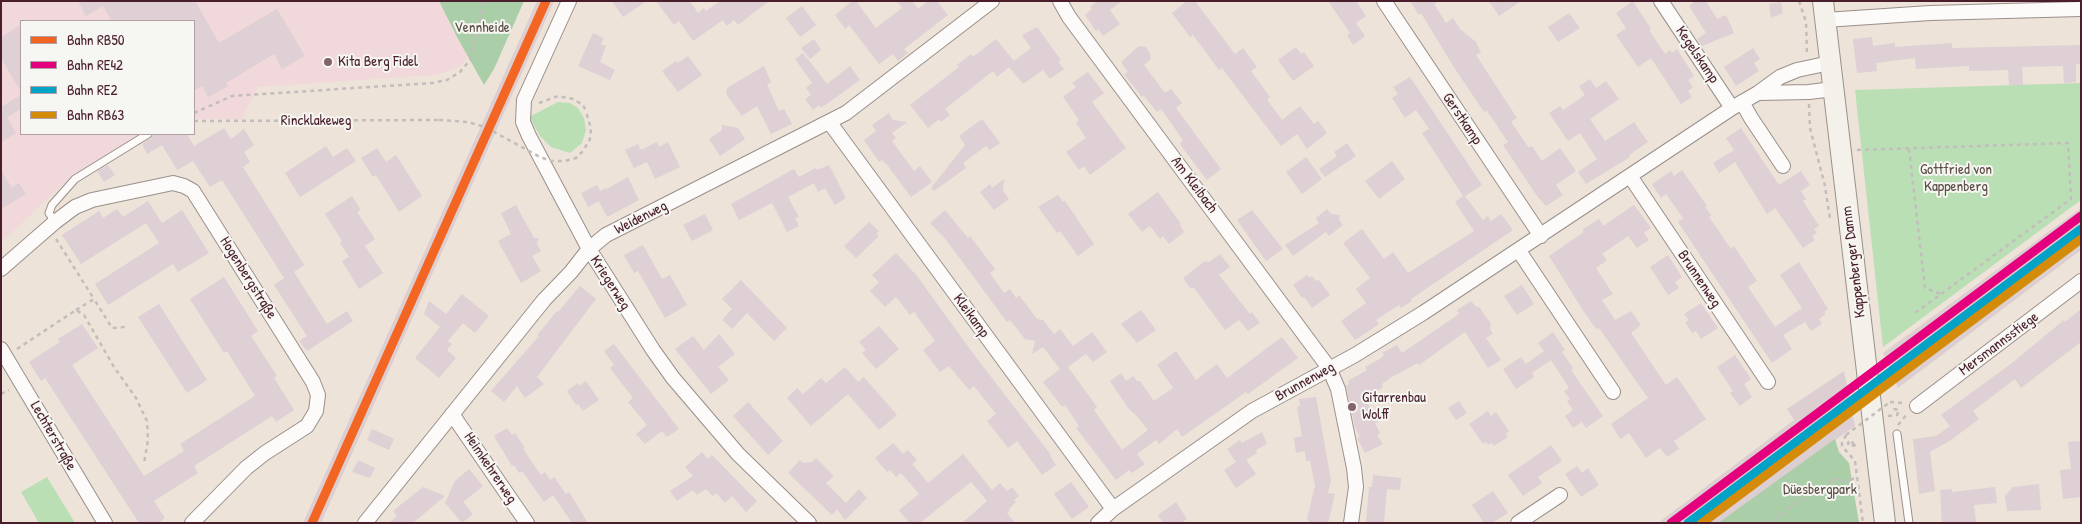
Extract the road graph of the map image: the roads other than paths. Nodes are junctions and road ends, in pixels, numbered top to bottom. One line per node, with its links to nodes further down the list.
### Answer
1 (569, 1): 19 (street, Kriegerweg)
2 (992, 1): 13 (street, Weidenweg)
3 (1060, 1): 24 (street, Am Kleibach)
4 (1384, 1): 18 (street, Gerstkamp)
5 (1661, 1): 12 (street, Kegelskamp)
6 (1929, 7): 7 (street); 8 (street)
7 (2081, 9)
8 (1824, 11): 9 (main road, Kappenberger Damm)
9 (1830, 63): 10 (main road, Kappenberger Damm); 11 (street, Brunnenweg)
10 (1833, 89): 11 (street, Brunnenweg); 40 (main road, Kappenberger Damm)
11 (1758, 93): 12 (street, Brunnenweg)
12 (1737, 105): 15 (street); 16 (street, Brunnenweg)
13 (830, 124): 19 (street, Weidenweg); 31 (street, Kleikamp)
14 (146, 135): 17 (lane)
15 (1783, 166)
16 (1630, 176): 18 (street, Brunnenweg); 25 (street, Brunnenweg)
17 (52, 224): 21 (street, Hogenbergstraße); 33 (street, Hogenbergstraße)
18 (1540, 236): 20 (street, Brunnenweg)
19 (589, 249): 28 (street, Weidenweg); 36 (street, Kriegerweg)
20 (1518, 251): 24 (street, Brunnenweg); 26 (street)
21 (1, 269)
22 (2081, 281): 27 (street, Mersmannsstiege)
23 (3, 353): 32 (street, Lechterstraße)
24 (1329, 368): 31 (street, Brunnenweg); 38 (street, Am Kleibach)
25 (1768, 382)
26 (1613, 392)
27 (1910, 406)
28 (452, 414): 34 (street, Weidenweg); 35 (street, Heimkehrerweg)
29 (1897, 432): 41 (lane)
30 (1560, 496): 39 (street)
31 (1113, 509): 37 (street, Brunnenweg)
32 (105, 523)
33 (192, 523)
34 (364, 523)
35 (527, 523)
36 (809, 523)
37 (1098, 523)
38 (1351, 523)
39 (1518, 523)
40 (1885, 523)
41 (1908, 523)

